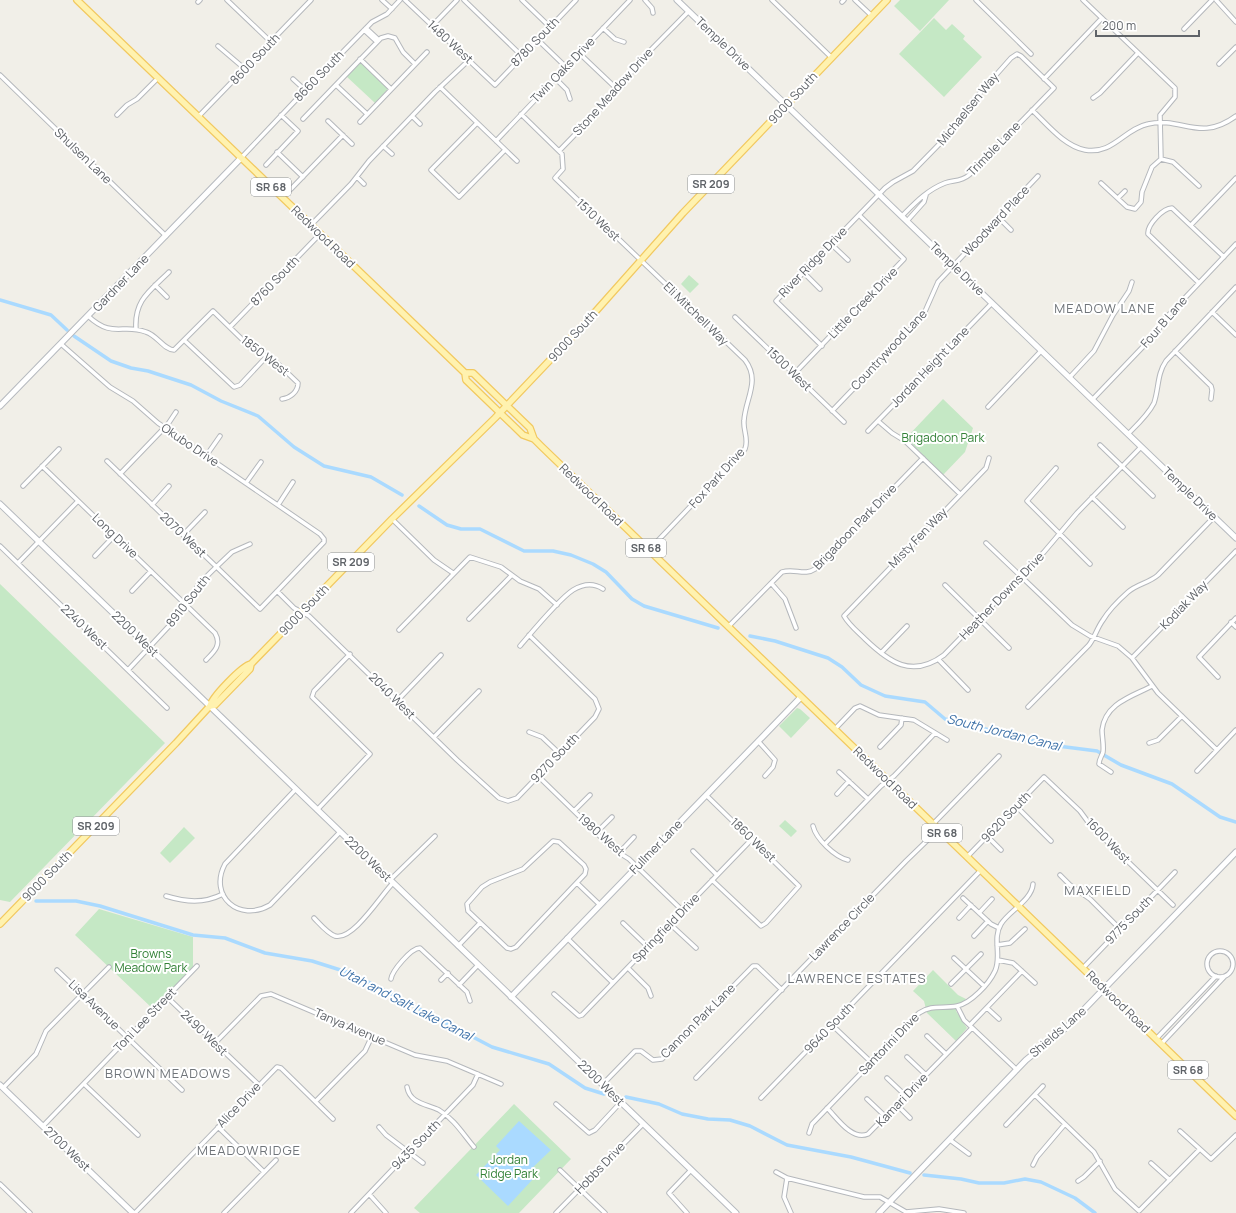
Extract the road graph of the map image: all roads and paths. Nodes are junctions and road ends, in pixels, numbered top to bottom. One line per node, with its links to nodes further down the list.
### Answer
1 (77, 0): 51 (main road, Redwood Road / SR 68)
2 (227, 0): 34 (street)
3 (311, 0): 34 (street, 8600 South)
4 (382, 0): 21 (street)
5 (400, 0): 21 (street, 8660 South)
6 (404, 0): 27 (street, 1480 West)
7 (457, 0): 27 (street)
8 (464, 0): 42 (street)
9 (522, 0): 28 (street)
10 (576, 0): 28 (street, 8780 South)
11 (630, 0): 29 (street, Twin Oaks Drive)
12 (645, 0): 23 (street)
13 (677, 0): 22 (street, Temple Drive)
14 (772, 0): 43 (street)
15 (855, 0): 24 (street)
16 (887, 0): 24 (main road, 9000 South / SR 209)
17 (976, 0): 41 (street)
18 (1083, 0): 25 (street)
19 (1212, 0): 31 (street)
20 (1216, 0): 26 (street)
21 (392, 9): 30 (street, 8660 South)
22 (689, 11): 61 (street, Stone Meadow Drive); 64 (street, Temple Drive)
23 (653, 13)
24 (872, 16): 43 (main road, 9000 South / SR 209)
25 (1102, 18): 40 (street); 54 (street)
26 (1236, 22)
27 (432, 26): 45 (street, 1480 West)
28 (550, 27): 32 (street, 8780 South)
29 (603, 28): 35 (street); 39 (street, Twin Oaks Drive)
30 (365, 29): 33 (street); 60 (street, 8660 South)
31 (1184, 29)
32 (538, 40): 42 (street, 8780 South); 48 (street)
33 (378, 41): 44 (street); 46 (street)
34 (271, 42): 49 (street, 8600 South)
35 (624, 42)
36 (218, 46): 49 (street)
37 (1236, 47): 47 (street)
38 (427, 52): 46 (street)
39 (579, 53): 48 (street, Twin Oaks Drive); 61 (street)
40 (1138, 53): 62 (street); 76 (street)
41 (1031, 54)
42 (522, 56): 56 (street, 8780 South)
43 (832, 58): 64 (main road, 9000 South / SR 209)
44 (360, 59): 55 (street); 59 (street)
45 (469, 60): 56 (street, 1480 West); 57 (street)
46 (415, 64): 59 (street)
47 (1220, 64)
48 (566, 67): 52 (street, Twin Oaks Drive)
49 (245, 69): 72 (street, 8600 South)
50 (0, 76): 111 (street, Shulsen Lane)
51 (158, 78): 68 (street); 72 (main road, Redwood Road / SR 68)
52 (555, 78): 63 (street); 67 (street, Twin Oaks Drive)
53 (293, 79): 60 (street)
54 (1044, 79): 58 (street, Michaelsen Way); 100 (street, Michaelsen Way)
55 (336, 85): 66 (street); 73 (street)
56 (495, 85)
57 (440, 87): 70 (street); 77 (street)
58 (1054, 88): 65 (street, Trimble Lane)
59 (392, 89): 66 (street)
60 (305, 90): 69 (street, 8660 South)
61 (618, 90): 84 (street, Stone Meadow Drive)
62 (1093, 98)
63 (570, 99)
64 (787, 105): 100 (street, Temple Drive); 116 (main road, 9000 South / SR 209)
65 (1032, 110): 76 (street); 101 (street, Trimble Lane)
66 (367, 114): 75 (street)
67 (521, 114): 80 (street, Twin Oaks Drive); 84 (street)
68 (117, 115)
69 (281, 115): 85 (street); 87 (street, 8660 South)
70 (412, 116): 78 (street); 82 (street)
71 (1236, 116): 76 (street)
72 (198, 117): 87 (main road, Redwood Road / SR 68)
73 (303, 119)
74 (328, 121): 79 (street)
75 (360, 122)
76 (1160, 122): 88 (street)
77 (477, 123): 80 (street); 83 (street)
78 (420, 124)
79 (343, 135): 81 (street); 92 (street)
80 (496, 141): 83 (street)
81 (352, 144)
82 (383, 146): 86 (street); 93 (street)
83 (505, 150): 89 (street)
84 (559, 151): 116 (street, 1510 West)
85 (278, 152): 90 (street); 92 (street)
86 (392, 154)
87 (241, 158): 108 (main road, Redwood Road / SR 68); 111 (street, Gardner Lane)
88 (1161, 159): 97 (street); 102 (street)
89 (517, 161)
90 (266, 165)
91 (1038, 176): 105 (street, Woodward Place)
92 (302, 177): 98 (street)
93 (357, 177): 96 (street); 108 (street)
94 (1236, 178): 107 (street)
95 (1101, 183): 102 (street)
96 (364, 184)
97 (1198, 186)
98 (291, 189)
99 (1125, 191): 102 (street)
100 (879, 194): 103 (street, River Ridge Drive); 104 (street, Temple Drive)
101 (926, 195): 104 (street, Trimble Lane); 106 (street, Trimble Lane)
102 (1118, 198)
103 (859, 215): 112 (street, River Ridge Drive); 135 (street, Little Creek Drive)
104 (902, 216): 106 (street, Temple Drive)
105 (998, 217): 109 (street); 117 (street, Woodward Place)
106 (906, 221): 117 (street, Temple Drive)
107 (1191, 225): 114 (street); 121 (street)
108 (311, 226): 110 (main road, Redwood Road / SR 68)
109 (1011, 230)
110 (320, 234): 130 (street, 8760 South); 140 (main road, Redwood Road / SR 68)
111 (167, 236): 128 (street, Gardner Lane)
112 (830, 243): 115 (street); 119 (street, River Ridge Drive)
113 (1236, 244): 114 (street, Four B Lane)
114 (1224, 257): 121 (street, Four B Lane)
115 (848, 260)
116 (641, 261): 139 (street, Eli Mitchell Way); 147 (main road, 9000 South / SR 209)
117 (953, 266): 126 (street, Temple Drive); 149 (street, Countrywood Lane)
118 (169, 272): 122 (street)
119 (803, 272): 124 (street); 135 (street, River Ridge Drive)
120 (1132, 282): 142 (street)
121 (1199, 283): 145 (street, Four B Lane)
122 (156, 285): 125 (street); 131 (street)
123 (1236, 287): 127 (street)
124 (820, 289)
125 (167, 297)
126 (992, 303): 136 (street, Temple Drive); 152 (street, Jordan Height Lane)
127 (1212, 312): 132 (street); 137 (street)
128 (88, 316): 131 (street); 134 (street, Gardner Lane)
129 (735, 317): 141 (street, 1500 West)
130 (230, 327): 133 (street, 1850 West); 138 (street, 1850 West)
131 (136, 329): 133 (street)
132 (1236, 335)
133 (185, 341): 138 (street)
134 (61, 344): 146 (street, Gardner Lane); 154 (street, Okubo Drive)
135 (822, 346): 141 (street, Little Creek Drive)
136 (1041, 351): 142 (street, Temple Drive); 148 (street)
137 (1175, 351): 144 (street); 156 (street)
138 (267, 356): 143 (street, 1850 West)
139 (750, 367): 194 (street, Fox Park Drive)
140 (465, 373): 147 (main road, Redwood Road / SR 68); 151 (main road, Redwood Road / SR 68)
141 (794, 374): 149 (street, 1500 West)
142 (1069, 378): 145 (street, Temple Drive)
143 (282, 399)
144 (1210, 399)
145 (1092, 400): 156 (street, Temple Drive)
146 (0, 406)
147 (507, 406): 151 (main road, 9000 South / SR 209); 158 (main road, Redwood Road / SR 68)
148 (988, 407)
149 (832, 410): 153 (street, 1500 West)
150 (176, 412): 154 (street)
151 (500, 413): 158 (main road, Redwood Road / SR 68); 184 (main road, 9000 South / SR 209)
152 (878, 421): 155 (street, Jordan Height Lane); 163 (street)
153 (844, 422)
154 (165, 427): 162 (street, Okubo Drive); 170 (street)
155 (868, 431)
156 (1128, 434): 160 (street, Temple Drive)
157 (220, 436): 162 (street)
158 (534, 439): 194 (main road, Redwood Road / SR 68)
159 (1100, 445): 168 (street)
160 (1141, 447): 168 (street, Heather Downs Drive); 183 (street, Temple Drive)
161 (59, 449): 167 (street)
162 (206, 456): 172 (street, Okubo Drive)
163 (923, 458): 175 (street); 204 (street, Brigadoon Park Drive)
164 (989, 458): 175 (street, Misty Fen Way)
165 (106, 461): 170 (street, 2070 West)
166 (261, 462): 172 (street)
167 (42, 466): 173 (street); 178 (street, Long Drive)
168 (1122, 466): 176 (street); 177 (street, Heather Downs Drive)
169 (1056, 468): 186 (street)
170 (120, 474): 180 (street, 2070 West)
171 (293, 482): 181 (street)
172 (246, 483): 181 (street, Okubo Drive)
173 (23, 486)
174 (169, 486): 180 (street)
175 (960, 494): 212 (street, Misty Fen Way)
176 (1152, 496)
177 (1092, 497): 185 (street); 186 (street, Heather Downs Drive)
178 (78, 501): 188 (street, Long Drive); 190 (street)
179 (0, 504): 190 (street, 2200 West)
180 (152, 504): 187 (street, 2070 West)
181 (278, 505): 208 (street, Okubo Drive)
182 (206, 512): 187 (street)
183 (1214, 517): 189 (street, Temple Drive); 223 (street)
184 (392, 519): 201 (street); 211 (main road, 9000 South / SR 209)
185 (1122, 527)
186 (1059, 534): 198 (street); 203 (street, Heather Downs Drive)
187 (183, 535): 199 (street, 2070 West)
188 (114, 536): 196 (street); 200 (street, Long Drive)
189 (1236, 538)
190 (39, 542): 197 (street); 225 (street, 2200 West)
191 (986, 543): 203 (street)
192 (250, 544): 199 (street, 8910 South)
193 (0, 546): 197 (street, 2240 West)
194 (649, 550): 219 (main road, Redwood Road / SR 68)
195 (1236, 551): 230 (street, Kodiak Way)
196 (95, 556)
197 (18, 563): 233 (street, 2240 West)
198 (1090, 564)
199 (217, 567): 208 (street, 2070 West); 209 (street, 8910 South)
200 (151, 571): 207 (street); 209 (street, Long Drive)
201 (453, 573): 202 (street); 221 (street)
202 (511, 576): 210 (street); 214 (street)
203 (1021, 576): 215 (street, Heather Downs Drive); 223 (street)
204 (770, 583): 219 (street, Brigadoon Park Drive); 220 (street)
205 (945, 585): 215 (street)
206 (603, 589): 210 (street)
207 (132, 591)
208 (277, 591): 211 (street, 2040 West)
209 (187, 606): 225 (street, 8910 South); 231 (street, Long Drive)
210 (557, 606): 222 (street)
211 (302, 612): 227 (street, 2040 West); 240 (main road, 9000 South / SR 209)
212 (844, 616): 228 (street, Heather Downs Drive)
213 (1236, 618): 216 (street)
214 (469, 619)
215 (979, 619): 226 (street); 232 (street, Heather Downs Drive)
216 (1231, 622): 218 (street); 234 (street)
217 (907, 626): 228 (street)
218 (1236, 626)
219 (728, 627): 238 (main road, Redwood Road / SR 68)
220 (796, 628)
221 (398, 630)
222 (529, 635): 224 (street); 255 (street, 9270 South)
223 (1094, 637): 230 (street); 241 (street)
224 (520, 646)
225 (149, 648): 233 (street, 8910 South); 240 (street, 2200 West)
226 (1009, 648)
227 (350, 654): 239 (street, 2040 West); 272 (street)
228 (881, 654): 232 (street, Heather Downs Drive)
229 (441, 655): 239 (street)
230 (1132, 658): 235 (street)
231 (206, 660)
232 (938, 660): 236 (street)
233 (128, 670): 242 (street, 2240 West)
234 (1218, 677)
235 (1152, 686): 243 (street); 259 (street)
236 (968, 690)
237 (478, 691): 249 (street)
238 (801, 697): 245 (main road, Redwood Road / SR 68); 251 (street, Fullmer Lane)
239 (397, 701): 249 (street, 2040 West)
240 (210, 706): 265 (street, 2200 West); 317 (main road, 9000 South / SR 209)
241 (1028, 707)
242 (167, 708)
243 (1182, 716): 252 (street); 254 (street)
244 (902, 718): 245 (street); 248 (street); 253 (street)
245 (835, 729): 263 (main road, Redwood Road / SR 68)
246 (1236, 730): 254 (street)
247 (529, 732): 255 (street)
248 (935, 733): 250 (street); 263 (street)
249 (434, 737): 270 (street, 2040 West)
250 (948, 740)
251 (758, 741): 261 (street); 267 (street, Fullmer Lane)
252 (1149, 743)
253 (880, 747)
254 (1217, 750): 257 (street)
255 (560, 754): 260 (street, 9270 South)
256 (999, 756): 275 (street)
257 (1197, 771)
258 (839, 772): 264 (street)
259 (1111, 772)
260 (538, 776): 270 (street, 9270 South); 273 (street, 1980 West)
261 (765, 776)
262 (1044, 777): 271 (street, 9620 South); 301 (street, 1600 West)
263 (888, 781): 269 (street); 275 (main road, Redwood Road / SR 68)
264 (849, 782): 266 (street); 269 (street)
265 (296, 789): 272 (street, 2200 West); 302 (street)
266 (837, 794)
267 (706, 795): 283 (street, 1860 West); 292 (street, Fullmer Lane)
268 (590, 796): 273 (street)
269 (868, 799): 285 (street)
270 (506, 801)
271 (1016, 806): 281 (street, 9620 South); 284 (street)
272 (317, 810): 278 (street, 2200 West)
273 (574, 811): 279 (street, 1980 West)
274 (612, 817): 279 (street)
275 (933, 824): 277 (main road, Redwood Road / SR 68)
276 (813, 826): 285 (street)
277 (939, 829): 290 (main road, Redwood Road / SR 68); 350 (street, Lawrence Circle)
278 (340, 832): 298 (street, 2200 West); 302 (street)
279 (596, 833): 289 (street, 1980 West)
280 (435, 836): 298 (street)
281 (987, 836): 286 (street); 290 (street, 9620 South)
282 (634, 837): 289 (street)
283 (752, 839): 295 (street, Springfield Drive); 297 (street, 1860 West)
284 (1051, 841)
285 (825, 844): 291 (street)
286 (1001, 850)
287 (692, 851): 295 (street)
288 (1236, 852): 349 (street, Shields Lane)
289 (619, 853): 292 (street, 1980 West)
290 (967, 857): 293 (main road, Redwood Road / SR 68)
291 (848, 860)
292 (636, 867): 306 (street, Fullmer Lane); 310 (street, 1980 West)
293 (981, 870): 309 (main road, Redwood Road / SR 68); 360 (street, 9640 South)
294 (1175, 872): 301 (street, 9775 South)
295 (717, 875): 297 (street, Springfield Drive)
296 (1060, 875): 321 (street)
297 (712, 880): 310 (street, Springfield Drive)
298 (391, 881): 312 (street); 325 (street, 2200 West)
299 (577, 883): 306 (street); 315 (street); 315 (street)
300 (1033, 884): 309 (street)
301 (1158, 890): 308 (street, 1600 West); 321 (street, 9775 South)
302 (223, 894): 303 (street)
303 (166, 896)
304 (963, 898): 307 (street)
305 (992, 899): 311 (street)
306 (600, 905): 323 (street, Fullmer Lane)
307 (972, 905): 311 (street); 313 (street)
308 (1173, 905)
309 (1018, 906): 319 (street); 335 (main road, Redwood Road / SR 68)
310 (683, 911): 318 (street, Springfield Drive)
311 (979, 912): 314 (street)
312 (314, 918)
313 (959, 918)
314 (988, 921): 319 (street); 322 (street)
315 (480, 923): 325 (street)
316 (623, 923): 326 (street)
317 (0, 924)
318 (670, 924): 326 (street, Springfield Drive); 327 (street)
319 (999, 928): 324 (street)
320 (1025, 929): 324 (street)
321 (1120, 929): 335 (street, 9775 South)
322 (974, 936)
323 (567, 938): 344 (street); 355 (street, Fullmer Lane)
324 (997, 945): 330 (street)
325 (458, 946): 331 (street, 2200 West)
326 (648, 947): 334 (street, Springfield Drive)
327 (696, 948)
328 (981, 954): 336 (street)
329 (954, 958): 336 (street)
330 (998, 960): 338 (street); 348 (street)
331 (478, 965): 347 (street); 355 (street, 2200 West)
332 (197, 966): 354 (street, Toni Lee Street)
333 (109, 967): 351 (street)
334 (628, 968): 344 (street, Springfield Drive); 353 (street)
335 (1082, 968): 349 (main road, Redwood Road / SR 68)
336 (966, 969): 346 (street); 348 (street)
337 (57, 970): 351 (street, Lisa Avenue)
338 (1022, 971): 345 (street); 358 (street, Kamari Drive)
339 (448, 974): 342 (street); 343 (street); 347 (street)
340 (1216, 976): 341 (street); 341 (street); 365 (street)
341 (1225, 976): 367 (street)
342 (390, 980)
343 (441, 980)
344 (613, 983): 352 (street, Springfield Drive)
345 (1035, 983)
346 (951, 984)
347 (459, 985): 356 (street)
348 (984, 986): 357 (street)
349 (1104, 989): 365 (main road, Redwood Road / SR 68); 371 (street, Shields Lane)
350 (782, 990): 374 (street, Lawrence Circle); 378 (street, Cannon Park Lane)
351 (82, 994): 364 (street, Lisa Avenue); 380 (street)
352 (554, 994)
353 (651, 996)
354 (167, 997): 364 (street, Toni Lee Street); 366 (street, 2490 West)
355 (511, 997): 378 (street, 2200 West)
356 (470, 1001)
357 (958, 1006): 361 (street); 370 (street, Santorini Drive)
358 (987, 1008): 359 (street); 361 (street, Kamari Drive)
359 (999, 1019)
360 (832, 1025): 370 (street); 386 (street, 9640 South)
361 (971, 1027): 368 (street, Kamari Drive); 371 (street)
362 (372, 1036): 366 (street, Tanya Avenue); 372 (street, Tanya Avenue); 388 (street)
363 (927, 1036): 368 (street)
364 (128, 1038): 376 (street, Toni Lee Street); 383 (street, Lisa Avenue)
365 (1156, 1039): 367 (main road, Redwood Road / SR 68)
366 (215, 1043): 379 (street, 2490 West)
367 (1161, 1044): 394 (main road, Redwood Road / SR 68)
368 (946, 1054): 373 (street, Kamari Drive)
369 (907, 1057): 373 (street)
370 (871, 1062): 392 (street, Santorini Drive)
371 (1016, 1070): 408 (street, Shields Lane)
372 (478, 1074): 377 (street, Tanya Avenue); 393 (street, 9435 South)
373 (926, 1075): 385 (street, Kamari Drive)
374 (696, 1078)
375 (887, 1078): 385 (street)
376 (84, 1084): 401 (street, Toni Lee Street); 406 (street)
377 (501, 1084)
378 (602, 1084): 389 (street, 2200 West)
379 (259, 1085): 388 (street, Alice Drive); 402 (street, Alice Drive)
380 (2, 1086): 401 (street, 2700 West)
381 (1043, 1086): 384 (street)
382 (407, 1087): 393 (street)
383 (182, 1090)
384 (1035, 1095): 399 (street); 400 (street)
385 (906, 1096): 391 (street, Kamari Drive)
386 (761, 1098)
387 (867, 1099): 395 (street)
388 (316, 1101): 397 (street)
389 (621, 1102): 390 (street); 398 (street, 2200 West)
390 (556, 1104)
391 (897, 1105): 395 (street, Kamari Drive); 396 (street)
392 (827, 1108): 395 (street, Kamari Drive); 405 (street, Santorini Drive)
393 (445, 1115): 409 (street); 411 (street, 9435 South)
394 (1236, 1116)
395 (886, 1117)
396 (910, 1118)
397 (333, 1119)
398 (643, 1124): 419 (street, 2200 West); 426 (street, Hobbs Drive)
399 (1006, 1124)
400 (1065, 1124): 414 (street); 417 (street)
401 (43, 1126): 431 (street, 2700 West)
402 (218, 1127): 420 (street); 431 (street, Alice Drive)
403 (379, 1127): 411 (street)
404 (1180, 1132): 410 (street)
405 (809, 1133)
406 (138, 1135)
407 (1236, 1135): 410 (street)
408 (950, 1140): 412 (street); 428 (street, Shields Lane)
409 (474, 1146)
410 (1199, 1150): 423 (street)
411 (409, 1152): 416 (street); 427 (street, 9435 South)
412 (969, 1154)
413 (276, 1160): 420 (street)
414 (1100, 1162): 423 (street); 424 (street)
415 (1151, 1163): 423 (street)
416 (423, 1164)
417 (1033, 1165)
418 (560, 1170): 426 (street)
419 (691, 1170): 437 (street); 438 (street, 2200 West)
420 (264, 1172): 432 (street)
421 (776, 1172): 422 (street)
422 (787, 1178): 428 (street); 439 (street)
423 (1170, 1180)
424 (1078, 1181)
425 (0, 1184): 430 (street)
426 (580, 1189): 435 (street, Hobbs Drive); 436 (street)
427 (369, 1194): 433 (street, 9435 South); 434 (street)
428 (889, 1203): 429 (street); 440 (street, Shields Lane)
429 (939, 1211): 441 (street)
430 (29, 1213)
431 (134, 1213)
432 (224, 1213)
433 (351, 1213)
434 (386, 1213)
435 (556, 1213)
436 (605, 1213)
437 (687, 1213)
438 (736, 1213)
439 (791, 1213)
440 (879, 1213)
441 (964, 1213)

